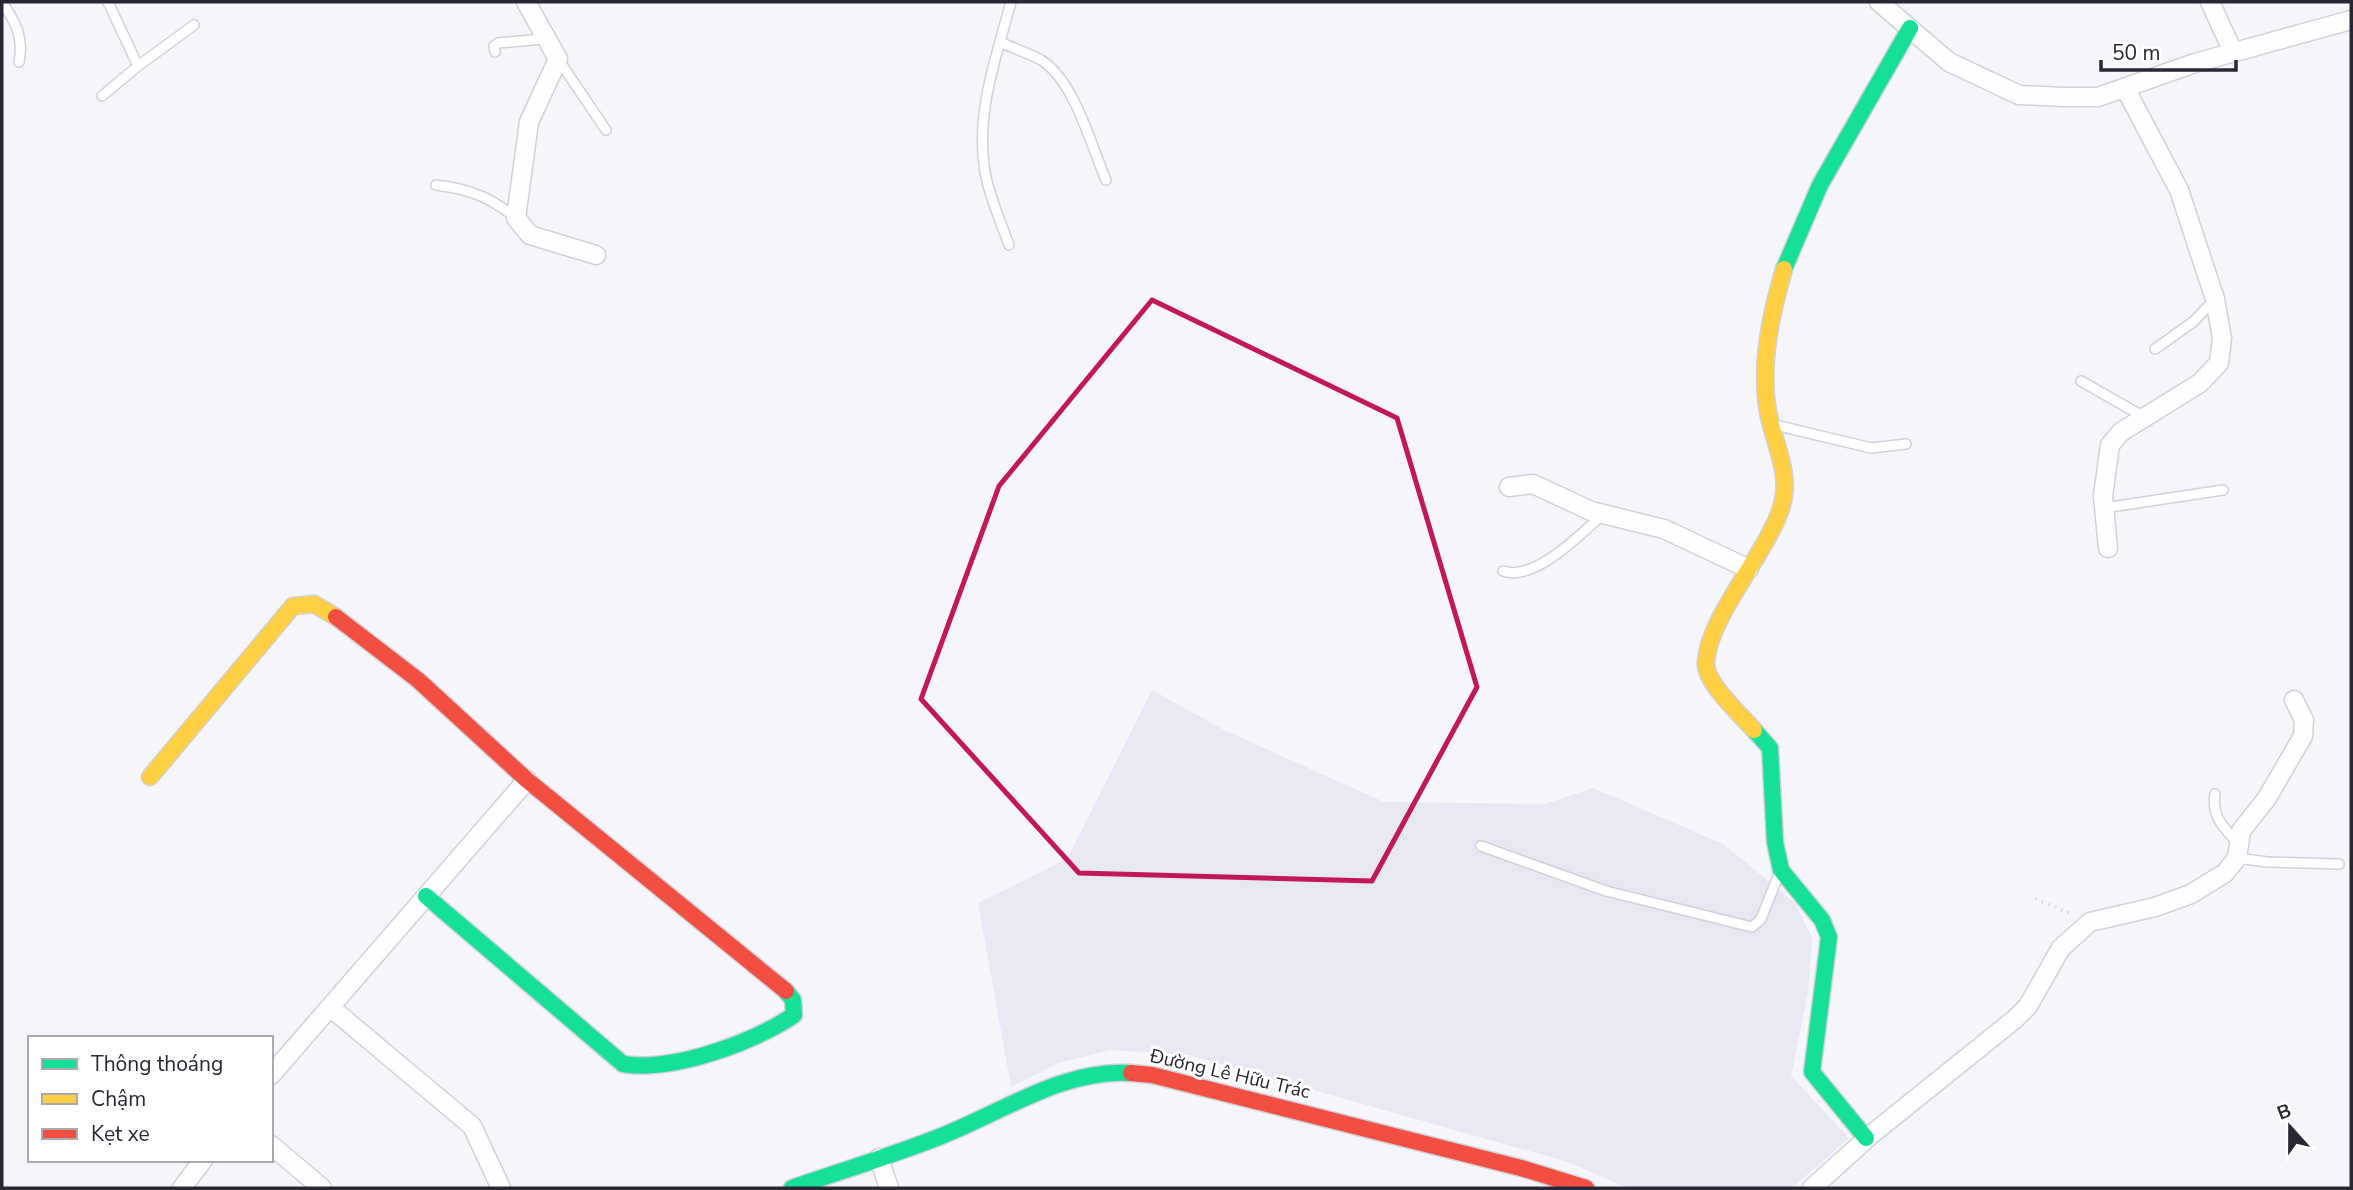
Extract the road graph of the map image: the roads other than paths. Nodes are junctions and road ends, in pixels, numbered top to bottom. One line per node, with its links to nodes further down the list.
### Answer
1 (2, 2): 15 (lane)
2 (108, 2): 16 (lane)
3 (526, 2): 10 (street)
4 (1011, 2): 11 (lane)
5 (1879, 2): 9 (street)
6 (2210, 2): 13 (street)
7 (2351, 20): 13 (street)
8 (194, 25): 16 (lane)
9 (1910, 28): 17 (street); 29 (street)
10 (544, 38): 12 (lane); 14 (street)
11 (1000, 42): 20 (lane); 23 (lane)
12 (495, 52)
13 (2233, 52): 17 (street)
14 (558, 60): 19 (lane); 22 (street)
15 (19, 62)
16 (138, 66): 18 (lane)
17 (2125, 88): 25 (street)
18 (102, 96)
19 (606, 130)
20 (1106, 180)
21 (436, 185): 22 (lane)
22 (516, 218): 24 (street)
23 (1009, 245)
24 (596, 255)
25 (2215, 299): 26 (lane); 28 (street)
26 (2155, 349)
27 (2081, 381): 28 (lane)
28 (2145, 418): 33 (street)
29 (1770, 424): 30 (lane); 36 (street)
30 (1906, 444)
31 (1509, 486): 34 (street)
32 (2223, 490): 33 (lane)
33 (2104, 508): 35 (street)
34 (1602, 515): 36 (street); 37 (lane)
35 (2108, 548)
36 (1748, 569): 45 (street)
37 (1503, 570)
38 (2294, 700): 43 (street)
39 (149, 777): 40 (street)
40 (527, 780): 46 (street); 46 (street)
41 (2215, 794): 43 (lane)
42 (1480, 846): 45 (lane)
43 (2237, 851): 44 (lane); 49 (street)
44 (2339, 864)
45 (1781, 870): 49 (street)
46 (426, 896): 47 (street)
47 (330, 1007): 48 (street); 55 (street)
48 (273, 1073)
49 (1866, 1138): 59 (street)
50 (273, 1147): 54 (street)
51 (879, 1158): 56 (street, Đường Lê Hữu Trác); 57 (street); 58 (street, Đường Lê Hữu Trác)
52 (202, 1162): 53 (street)
53 (182, 1188)
54 (322, 1188)
55 (501, 1188)
56 (792, 1188)
57 (889, 1188)
58 (1586, 1188)
59 (1812, 1188)

